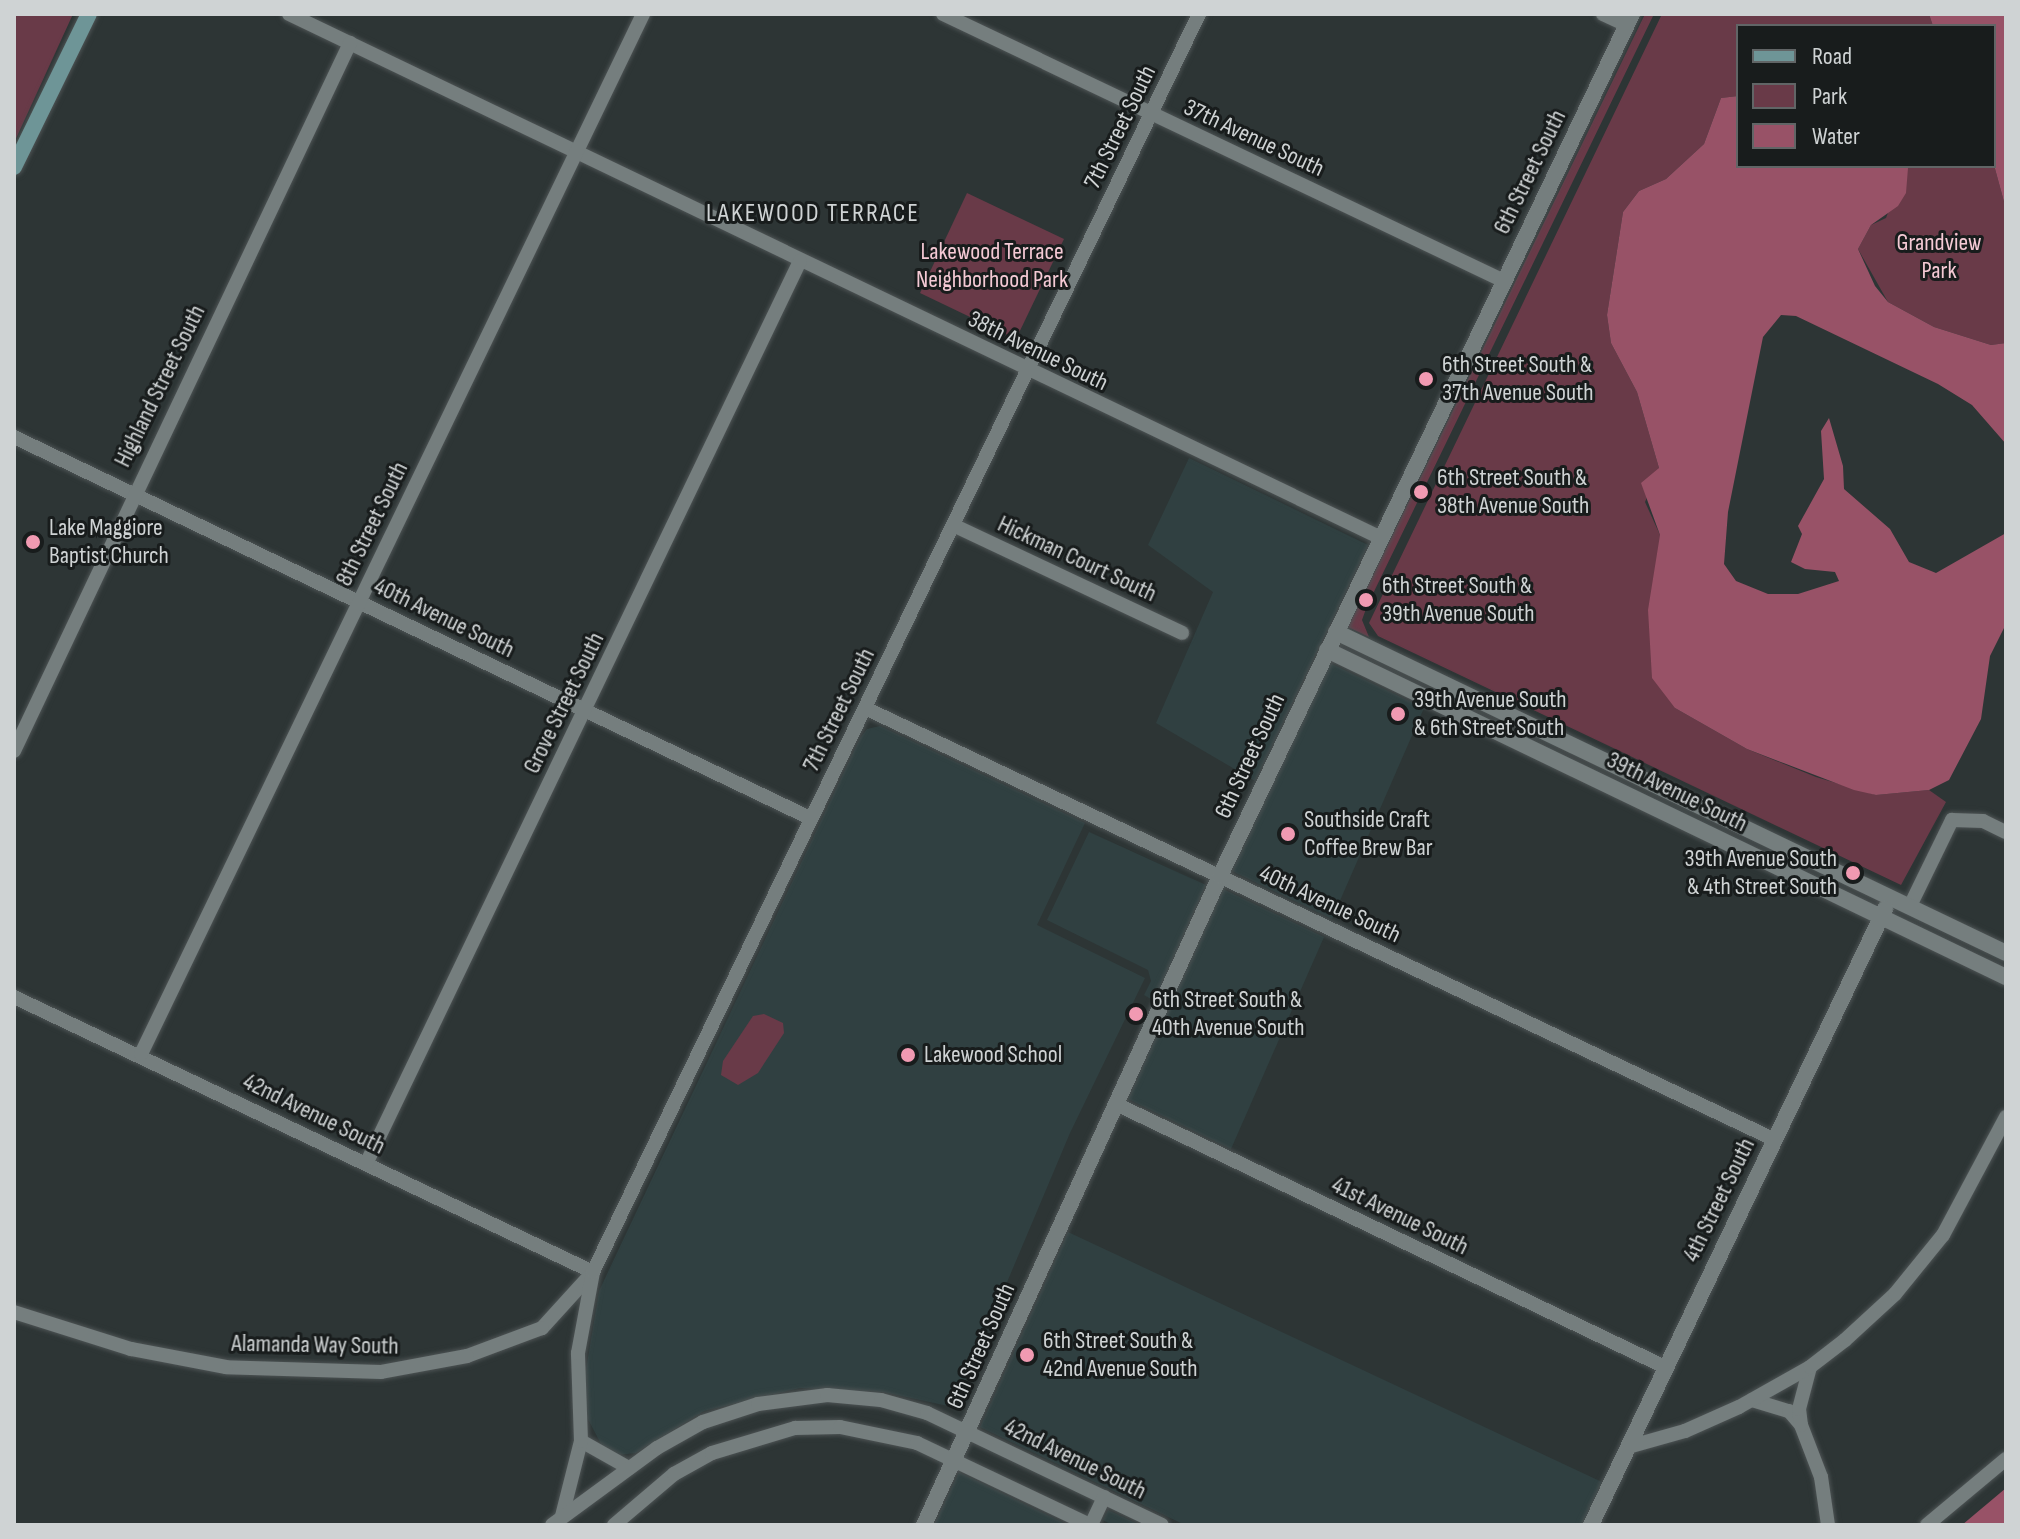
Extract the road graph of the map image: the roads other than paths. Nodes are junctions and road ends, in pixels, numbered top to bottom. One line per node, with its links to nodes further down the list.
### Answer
1 (89, 14): 11 (main road)
2 (289, 14): 8 (street, 38th Avenue South)
3 (643, 14): 10 (street, 8th Street South)
4 (943, 14): 9 (street, 37th Avenue South)
5 (1199, 14): 9 (street, 7th Street South)
6 (1603, 14): 7 (street)
7 (1629, 20): 13 (street, 6th Street South)
8 (350, 43): 10 (street, 38th Avenue South); 16 (street, Highland Street South)
9 (1151, 113): 13 (street, 37th Avenue South); 14 (street, 7th Street South)
10 (575, 153): 12 (street, 38th Avenue South); 19 (street, 8th Street South)
11 (14, 167)
12 (800, 261): 14 (street, 38th Avenue South); 24 (street, Grove Street South)
13 (1504, 281): 18 (street, 6th Street South)
14 (1027, 371): 17 (street, 7th Street South); 18 (street, 38th Avenue South)
15 (14, 437): 16 (street, 40th Avenue South)
16 (133, 493): 19 (street, 40th Avenue South); 25 (street, Highland Street South)
17 (955, 526): 21 (street, Hickman Court South); 23 (street, 7th Street South)
18 (1381, 538): 20 (street, 6th Street South)
19 (360, 601): 24 (street, 40th Avenue South); 35 (street, 8th Street South)
20 (1336, 632): 22 (street, 6th Street South); 29 (street, 39th Avenue South)
21 (1182, 633)
22 (1327, 650): 28 (street, 6th Street South); 31 (street, 39th Avenue South)
23 (865, 708): 26 (street, 7th Street South); 28 (street, 40th Avenue South)
24 (584, 712): 26 (street, 40th Avenue South); 39 (street, Grove Street South)
25 (14, 751)
26 (810, 818): 40 (street, 7th Street South)
27 (2006, 832): 30 (street)
28 (1220, 876): 36 (street, 6th Street South); 38 (street, 40th Avenue South)
29 (1891, 897): 30 (street, 39th Avenue South); 31 (street, 4th Street South)
30 (1910, 906): 32 (street, 39th Avenue South)
31 (1881, 917): 33 (street, 39th Avenue South); 38 (street, 4th Street South)
32 (2006, 953)
33 (2006, 977)
34 (14, 997): 35 (street, 42nd Avenue South)
35 (141, 1054): 39 (street, 42nd Avenue South)
36 (1116, 1104): 42 (street, 41st Avenue South); 46 (street, 6th Street South)
37 (2006, 1117): 43 (street)
38 (1775, 1140): 42 (street, 4th Street South)
39 (366, 1164): 40 (street, 42nd Avenue South)
40 (593, 1272): 41 (street, Alamanda Way South); 47 (street, 7th Street South)
41 (14, 1312)
42 (1665, 1367): 48 (street, 4th Street South)
43 (1810, 1367): 44 (street); 45 (street)
44 (1752, 1400): 45 (street); 48 (street)
45 (1801, 1425): 59 (street)
46 (969, 1432): 50 (street, 6th Street South); 51 (street, 42nd Avenue South); 52 (street, 42nd Avenue South)
47 (581, 1441): 51 (street); 53 (street, 7th Street South)
48 (1628, 1447): 58 (street, 4th Street South)
49 (2006, 1459): 60 (street)
50 (955, 1460): 54 (street); 55 (street, 6th Street South); 56 (street)
51 (629, 1468): 53 (street, 42nd Avenue South)
52 (1104, 1497): 56 (street); 57 (street, 42nd Avenue South)
53 (557, 1521)
54 (614, 1525)
55 (924, 1525)
56 (1090, 1525)
57 (1162, 1525)
58 (1591, 1525)
59 (1828, 1525)
60 (1927, 1525)

